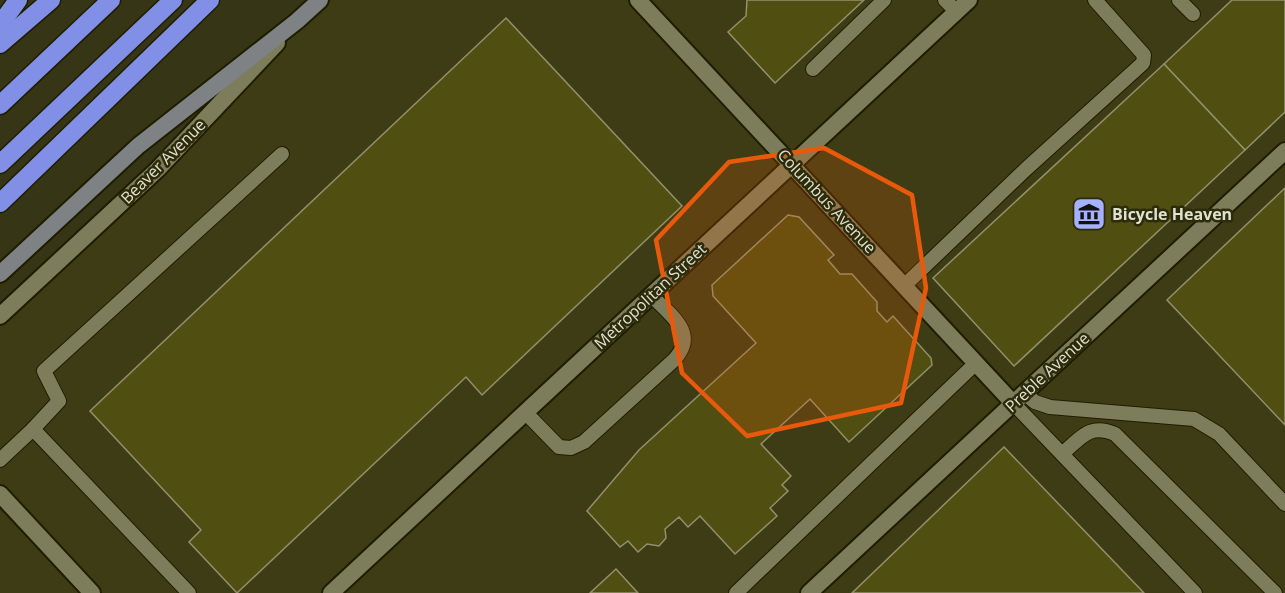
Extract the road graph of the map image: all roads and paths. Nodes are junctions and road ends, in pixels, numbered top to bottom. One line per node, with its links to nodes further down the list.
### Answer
1 (18, 0): 14 (highway)
2 (51, 0): 15 (highway)
3 (111, 0): 17 (highway)
4 (173, 0): 20 (highway)
5 (210, 0): 22 (highway)
6 (320, 0): 13 (main road, Beaver Avenue)
7 (638, 0): 21 (street, Columbus Avenue)
8 (884, 0): 16 (lane)
9 (1095, 0): 24 (lane)
10 (1179, 0): 12 (lane)
11 (957, 4): 21 (street, Metropolitan Street)
12 (1193, 14)
13 (297, 21): 23 (main road); 26 (street, Beaver Avenue)
14 (0, 25)
15 (0, 45)
16 (813, 69)
17 (0, 105)
18 (1285, 151): 28 (street, Preble Avenue)
19 (282, 154): 30 (lane)
20 (0, 164)
21 (792, 164): 24 (street, Columbus Avenue); 25 (street, Metropolitan Street)
22 (0, 203)
23 (0, 274)
24 (905, 285): 27 (street, Columbus Avenue)
25 (651, 295): 29 (street, Metropolitan Street); 29 (lane)
26 (0, 316)
27 (976, 363): 28 (street, Columbus Avenue); 38 (lane)
28 (1018, 398): 31 (lane); 34 (lane); 39 (street, Preble Avenue)
29 (525, 412): 37 (street, Metropolitan Street)
30 (33, 429): 32 (lane); 36 (lane)
31 (1062, 454): 40 (lane); 41 (lane)
32 (0, 460)
33 (0, 494): 35 (street)
34 (1285, 504)
35 (92, 593)
36 (189, 593)
37 (331, 593)
38 (735, 593)
39 (808, 593)
40 (1194, 593)
41 (1275, 593)

